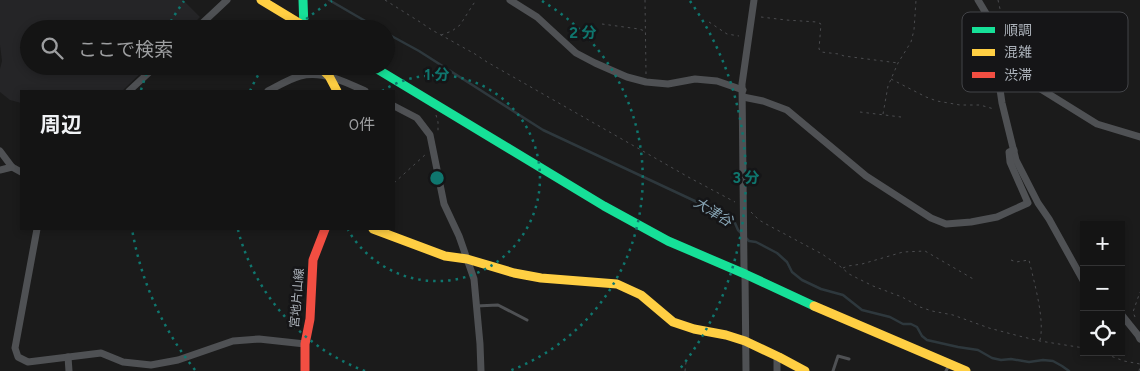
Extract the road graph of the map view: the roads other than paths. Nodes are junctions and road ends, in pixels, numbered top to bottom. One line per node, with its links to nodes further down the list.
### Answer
1 (227, 0): 8 (street)
2 (261, 0): 9 (street)
3 (303, 0): 10 (street)
4 (510, 0): 22 (street)
5 (754, 0): 22 (street)
6 (978, 0): 7 (street)
7 (985, 12)
8 (206, 20)
9 (292, 20)
10 (304, 20)
11 (146, 75): 16 (street)
12 (311, 75): 17 (street)
13 (311, 75): 15 (street)
14 (387, 75): 34 (street)
15 (329, 76): 18 (street); 19 (street)
16 (130, 90)
17 (270, 90)
18 (336, 90)
19 (362, 90)
20 (1000, 92): 25 (street)
21 (1046, 92): 24 (street)
22 (743, 93): 25 (street); 34 (street)
23 (395, 107): 33 (street)
24 (1140, 137)
25 (1014, 150): 35 (street)
26 (0, 151): 27 (street)
27 (12, 167): 28 (street); 29 (street)
28 (0, 170)
29 (20, 171)
30 (37, 230): 43 (street)
31 (325, 230): 41 (street, 宮地片山線)
32 (376, 230): 33 (street)
33 (467, 259): 36 (street); 40 (street)
34 (745, 272): 40 (street); 45 (street)
35 (1080, 275)
36 (476, 306): 38 (lane); 48 (street)
37 (1125, 319): 39 (street)
38 (527, 320)
39 (1140, 339)
40 (745, 341): 42 (street); 49 (street)
41 (305, 344): 43 (street); 47 (street, 宮地片山線)
42 (777, 356): 50 (street); 51 (street)
43 (68, 357): 46 (street)
44 (849, 359): 52 (lane)
45 (947, 368): 53 (street)
46 (69, 371)
47 (305, 371)
48 (481, 371)
49 (746, 371)
50 (777, 371)
51 (805, 371)
52 (834, 371)
53 (966, 371)

